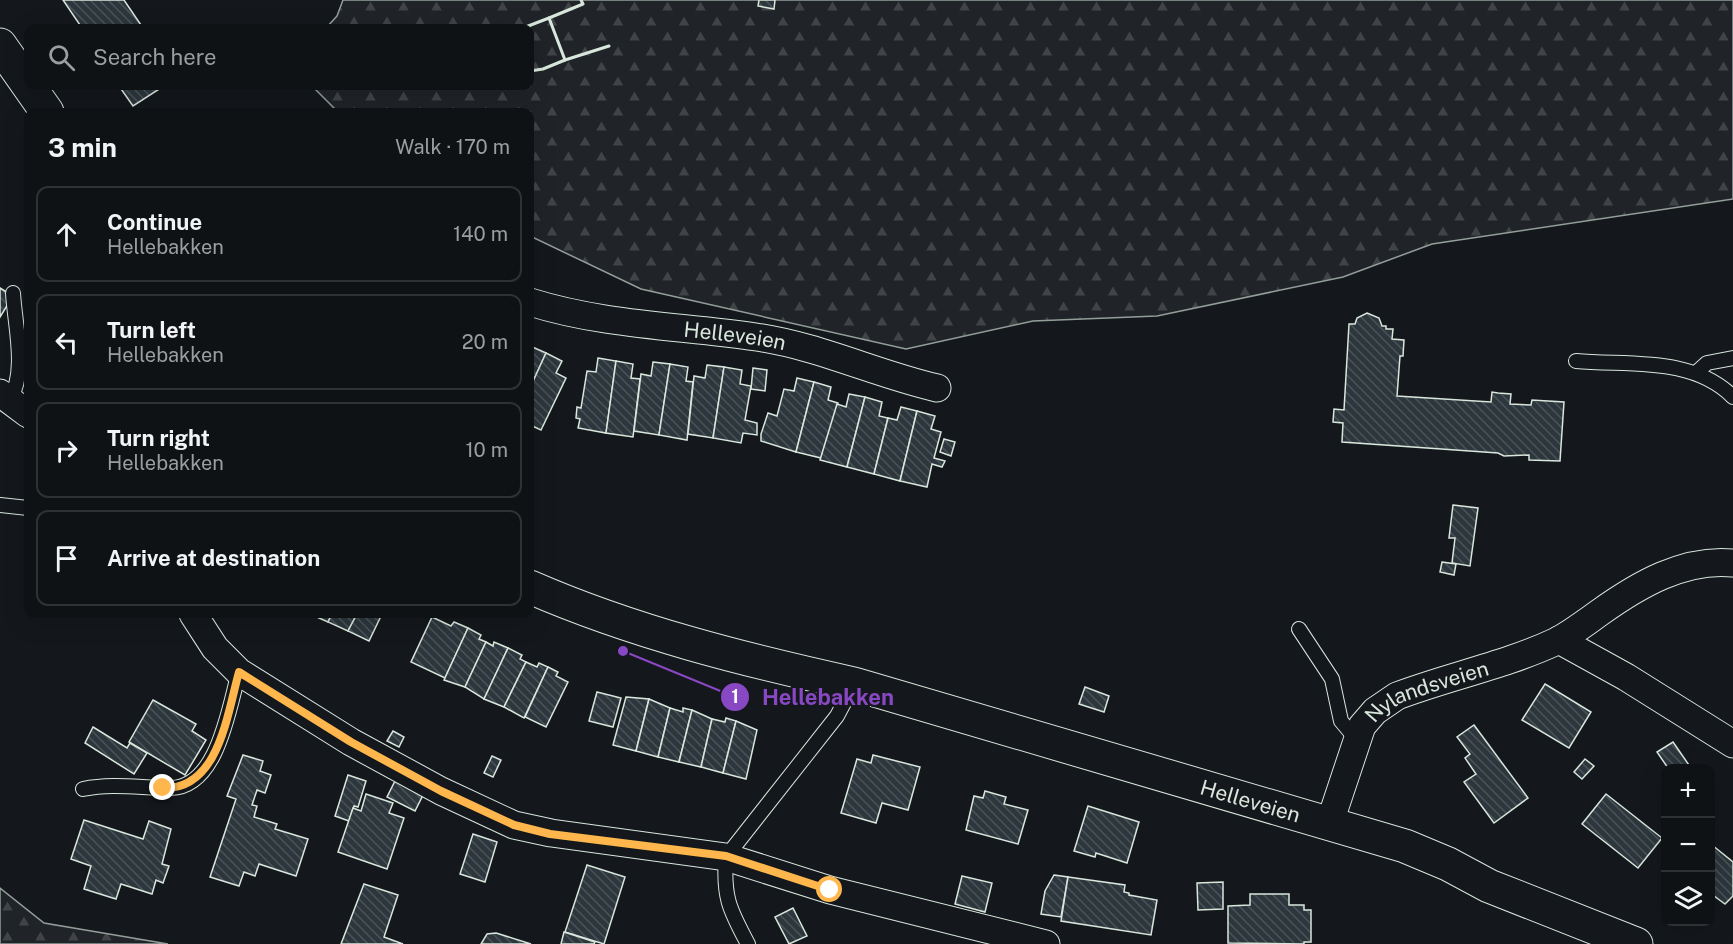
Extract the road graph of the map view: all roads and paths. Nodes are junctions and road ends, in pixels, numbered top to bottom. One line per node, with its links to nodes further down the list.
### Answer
1 (0, 45): 2 (main road)
2 (24, 79)
3 (32, 90): 4 (main road)
4 (44, 108)
5 (12, 293): 12 (lane)
6 (534, 303): 10 (street, Helleveien)
7 (1733, 358): 9 (lane)
8 (1576, 361): 9 (lane)
9 (1696, 373): 11 (lane)
10 (937, 388)
11 (1733, 397)
12 (10, 402)
13 (0, 505): 14 (lane)
14 (24, 508)
15 (1733, 563): 19 (street, Nylandsveien)
16 (534, 589): 21 (main road, Helleveien)
17 (196, 618): 20 (street)
18 (1299, 629): 22 (lane)
19 (1558, 640): 22 (street, Nylandsveien); 23 (street)
20 (239, 672): 24 (lane); 26 (street)
21 (854, 684): 25 (main road, Helleveien); 26 (lane)
22 (1356, 739): 25 (street, Nylandsveien)
23 (1733, 744)
24 (83, 789)
25 (1330, 822): 29 (main road, Helleveien)
26 (726, 856): 27 (lane); 28 (street)
27 (748, 944)
28 (1046, 944)
29 (1635, 944)

